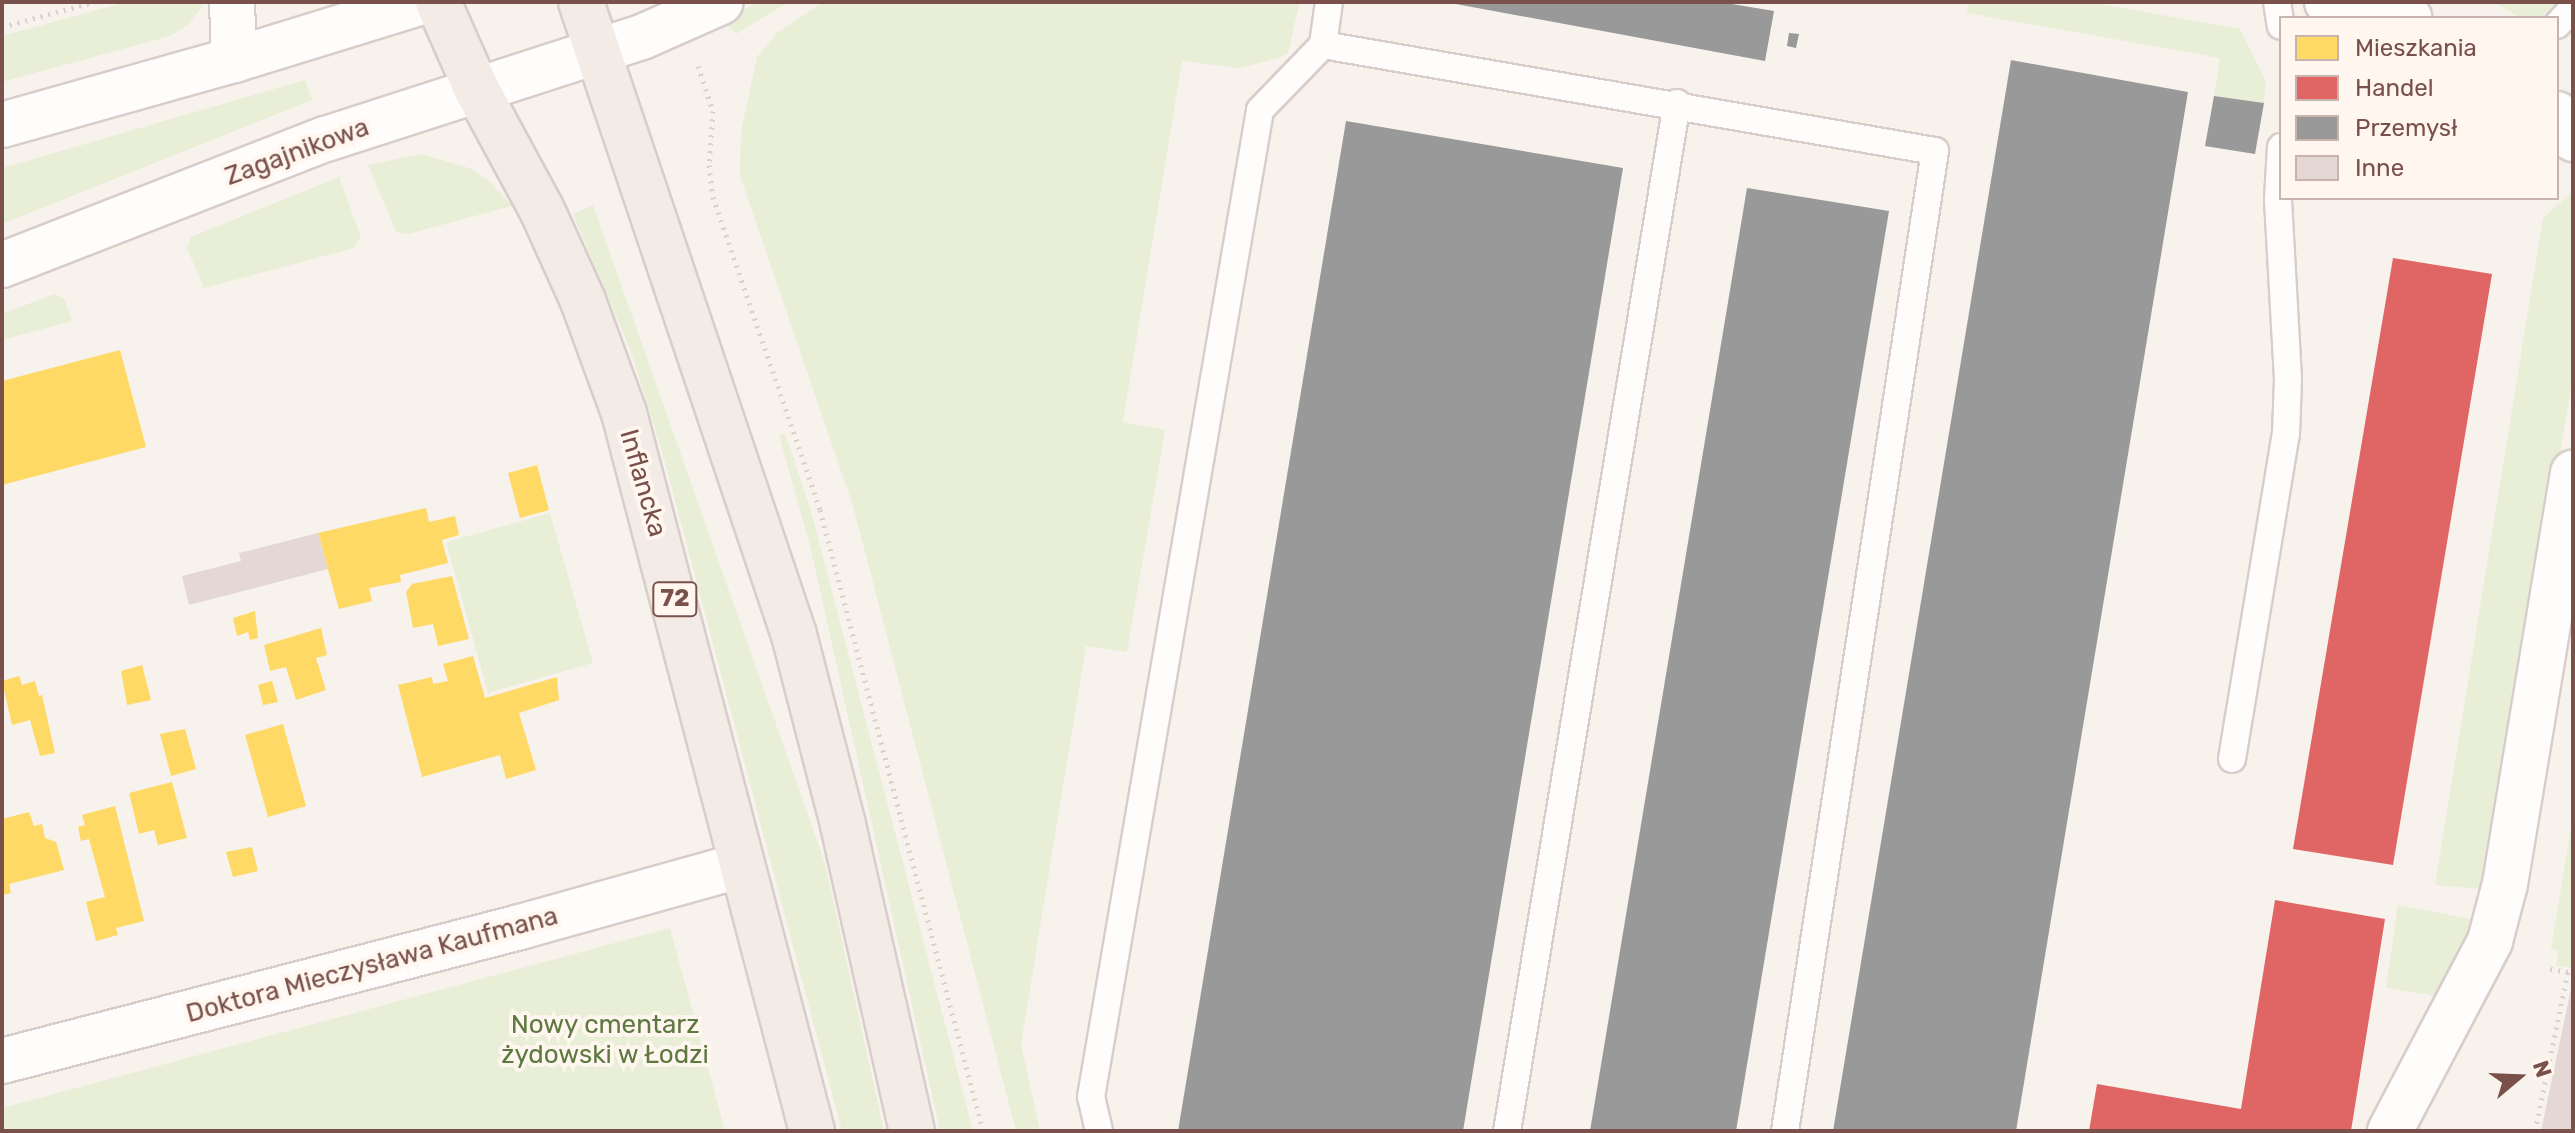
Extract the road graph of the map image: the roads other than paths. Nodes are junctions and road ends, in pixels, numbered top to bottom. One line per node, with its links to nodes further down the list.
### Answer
1 (232, 2): 15 (street)
2 (332, 2): 12 (street)
3 (422, 2): 12 (street)
4 (438, 2): 16 (main road, Inflancka / 72)
5 (581, 2): 14 (main road)
6 (721, 2): 14 (street, Zagajnikowa)
7 (1329, 2): 13 (lane)
8 (2327, 2): 10 (street)
9 (2573, 8): 11 (lane)
10 (2399, 16)
11 (2559, 23)
12 (307, 38): 15 (street)
13 (1323, 45): 17 (lane); 29 (lane)
14 (595, 52): 16 (street, Zagajnikowa); 28 (main road)
15 (234, 60): 19 (street)
16 (477, 90): 22 (street, Zagajnikowa); 25 (main road, Inflancka / 72)
17 (1677, 103): 30 (lane); 31 (lane)
18 (2559, 117): 20 (street)
19 (2, 125)
20 (2573, 139)
21 (2279, 182): 24 (lane)
22 (2, 265)
23 (2573, 473): 32 (street)
24 (2232, 759)
25 (742, 865): 26 (street, Doktora Mieczysława Kaufmana); 27 (main road, Inflancka / 72)
26 (2, 1061)
27 (812, 1131)
28 (912, 1131)
29 (1099, 1131)
30 (1507, 1131)
31 (1785, 1131)
32 (2390, 1131)

